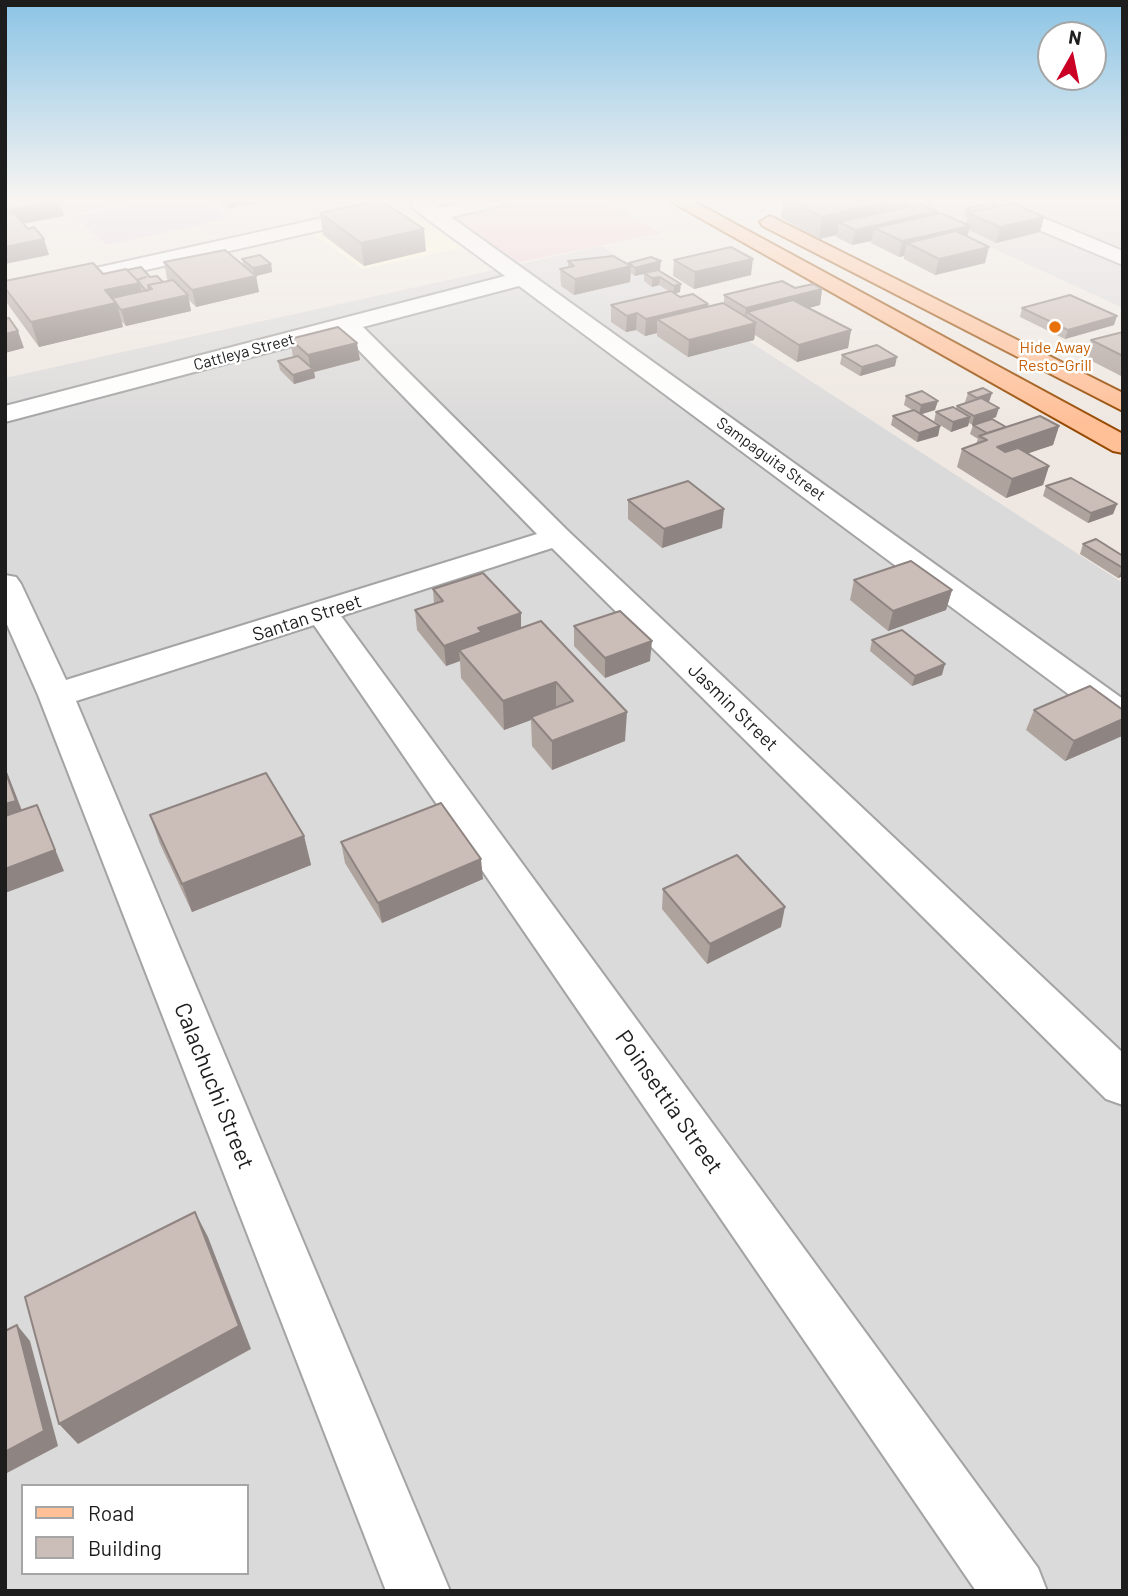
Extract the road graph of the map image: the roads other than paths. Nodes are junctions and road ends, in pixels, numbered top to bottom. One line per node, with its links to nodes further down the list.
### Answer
1 (97, 275): 6 (street)
2 (521, 275): 5 (street, Sampaguita Street)
3 (815, 275): 10 (main road)
4 (874, 275): 8 (main road)
5 (524, 278): 7 (street, Cattleya Street); 15 (street, Sampaguita Street)
6 (5, 295)
7 (348, 325): 9 (street, Cattleya Street); 11 (street, Jasmin Street)
8 (1123, 403)
9 (5, 414)
10 (1123, 445)
11 (557, 537): 13 (street, Santan Street); 16 (street, Jasmin Street)
12 (5, 584): 14 (street, Calachuchi Street)
13 (322, 613): 14 (street, Santan Street); 18 (street, Poinsettia Street)
14 (57, 695): 17 (street, Calachuchi Street)
15 (1123, 717)
16 (1123, 1084)
17 (418, 1591)
18 (1015, 1591)

